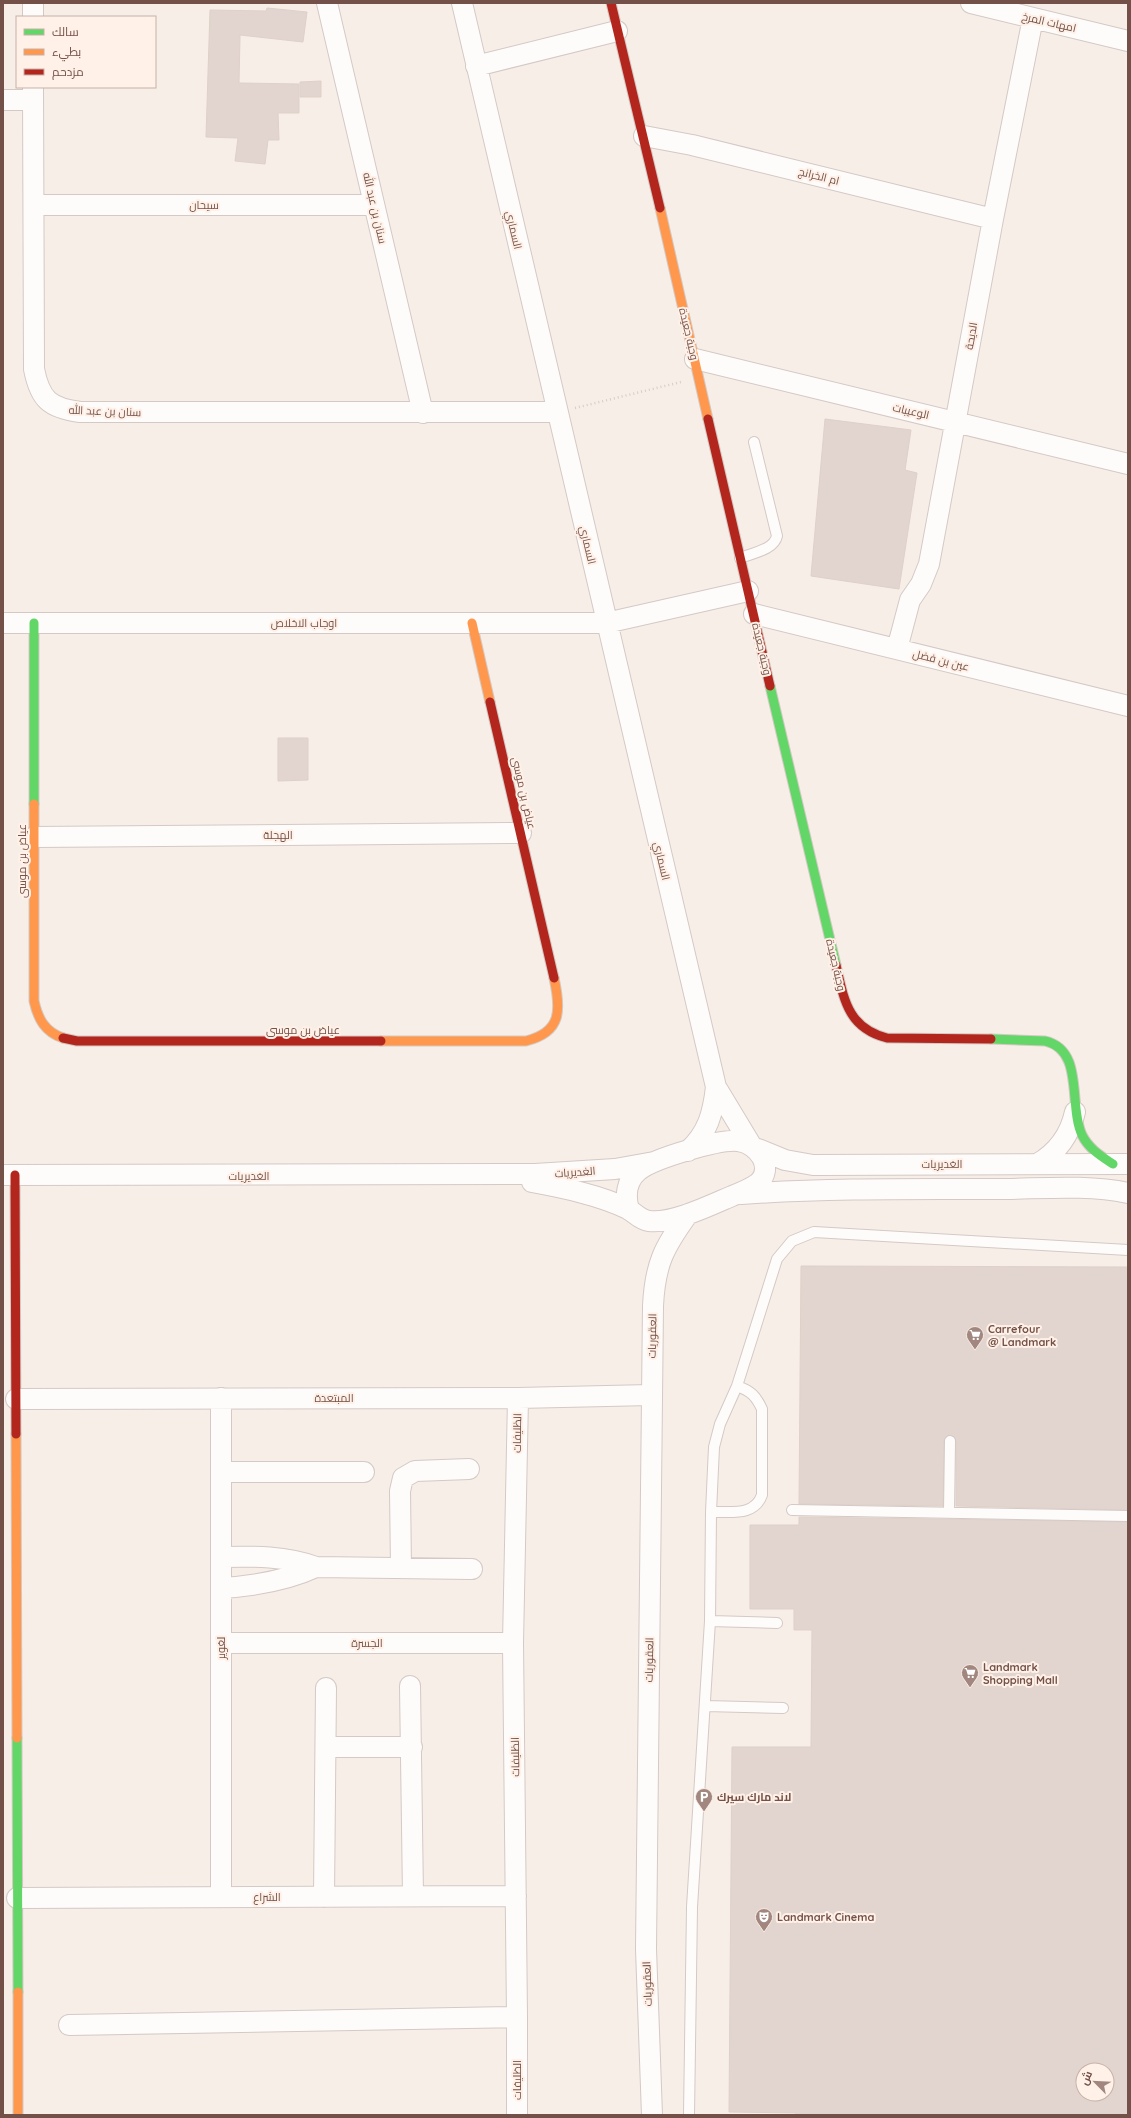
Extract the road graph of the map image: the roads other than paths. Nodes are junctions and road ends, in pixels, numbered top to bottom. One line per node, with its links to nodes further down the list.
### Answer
1 (34, 3): 6 (street)
2 (327, 3): 15 (street, سنان بن عبد الله)
3 (462, 3): 10 (street, السماري)
4 (611, 3): 8 (street, وجبة جعيدة)
5 (971, 3): 7 (street, امهات المرخ)
6 (34, 16)
7 (1033, 18): 9 (street, امهات المرخ); 16 (street, الديحة)
8 (617, 31): 10 (street); 13 (street, وجبة جعيدة)
9 (1128, 41)
10 (476, 66): 18 (street, السماري)
11 (33, 93): 12 (street, سنان بن عبد الله); 14 (street, سنان بن عبد الله)
12 (3, 100)
13 (644, 136): 16 (street, ام الخرانج); 17 (street, وجبة جعيدة)
14 (34, 205): 15 (street, سيحان); 19 (street, سنان بن عبد الله)
15 (374, 205): 19 (street, سنان بن عبد الله)
16 (993, 219): 20 (street, الديحة)
17 (697, 369): 20 (street, الوعيبات); 23 (street, وجبة جعيدة)
18 (556, 412): 19 (street, سنان بن عبد الله); 29 (street, السماري)
19 (423, 413)
20 (956, 422): 22 (street, الوعيبات); 30 (street, الديحة)
21 (754, 442): 23 (lane)
22 (1128, 464)
23 (740, 558): 24 (street, وجبة جعيدة)
24 (748, 591): 25 (street, وجبة جعيدة); 29 (street, اوجاب الاخلاص)
25 (754, 614): 30 (street, عين بن فضل); 35 (street, وجبة جعيدة)
26 (3, 623): 27 (street, اوجاب الاخلاص)
27 (34, 623): 28 (street, اوجاب الاخلاص); 33 (street, عياض بن موسى)
28 (472, 623): 29 (street, اوجاب الاخلاص); 32 (street, عياض بن موسى)
29 (606, 623): 34 (street, السماري)
30 (897, 649): 31 (street, عين بن فضل)
31 (1128, 706)
32 (521, 833): 33 (street, الهجلة); 33 (street, عياض بن موسى)
33 (34, 837)
34 (716, 1087): 36 (street, السماري); 37 (street, السماري)
35 (1075, 1112): 39 (street, وجبة جعيدة); 40 (street, وجبة جعيدة)
36 (754, 1147): 37 (street, الغديريات); 39 (street, الغديريات); 46 (street, السماري)
37 (688, 1151): 38 (street, الغديريات)
38 (654, 1162): 41 (street, الغديريات); 47 (street)
39 (1037, 1164): 40 (street, الغديريات)
40 (1120, 1164)
41 (495, 1174): 42 (street, الغديريات); 47 (street, الغديريات)
42 (9, 1175): 54 (street)
43 (1128, 1187): 44 (street)
44 (1106, 1188): 45 (street); 46 (street)
45 (1128, 1193)
46 (737, 1194): 48 (street, الغديريات)
47 (629, 1210): 48 (street, الغديريات)
48 (688, 1214): 51 (street, العقوريات)
49 (1128, 1250): 50 (lane)
50 (737, 1386): 60 (lane); 60 (lane)
51 (651, 1395): 53 (street, المبتعدة); 85 (street, العقوريات)
52 (221, 1398): 53 (street, المبتعدة); 54 (street, المبتعدة); 57 (street, لغوير)
53 (518, 1398): 71 (street, الظليفات)
54 (16, 1399): 82 (street)
55 (950, 1441): 61 (lane)
56 (469, 1469): 65 (street)
57 (222, 1472): 58 (street); 63 (street, لغوير)
58 (364, 1472)
59 (792, 1510): 61 (lane)
60 (711, 1512): 68 (lane)
61 (948, 1512): 62 (lane)
62 (1128, 1516)
63 (221, 1557): 64 (street); 67 (street, لغوير)
64 (316, 1567): 65 (street); 67 (street)
65 (401, 1568): 66 (street)
66 (472, 1568)
67 (221, 1588): 70 (street, لغوير)
68 (710, 1621): 69 (lane); 74 (lane)
69 (777, 1623)
70 (222, 1643): 71 (street, الجسرة); 80 (street, لغوير)
71 (513, 1643): 79 (street, الظليفات)
72 (410, 1686): 77 (street)
73 (326, 1688): 76 (street)
74 (706, 1706): 75 (lane); 90 (lane)
75 (783, 1708)
76 (326, 1747): 77 (street); 81 (street)
77 (412, 1747): 78 (street)
78 (414, 1896): 79 (street, الشراع); 81 (street, الشراع)
79 (516, 1896): 83 (street, الظليفات)
80 (221, 1897): 81 (street, الشراع); 82 (street, الشراع)
81 (324, 1897)
82 (18, 1898): 86 (street)
83 (517, 2016): 84 (street); 87 (street, الظليفات)
84 (69, 2025)
85 (649, 2082): 88 (street); 89 (street, العقوريات)
86 (18, 2115)
87 (516, 2115)
88 (638, 2115)
89 (652, 2115)
90 (689, 2115)

